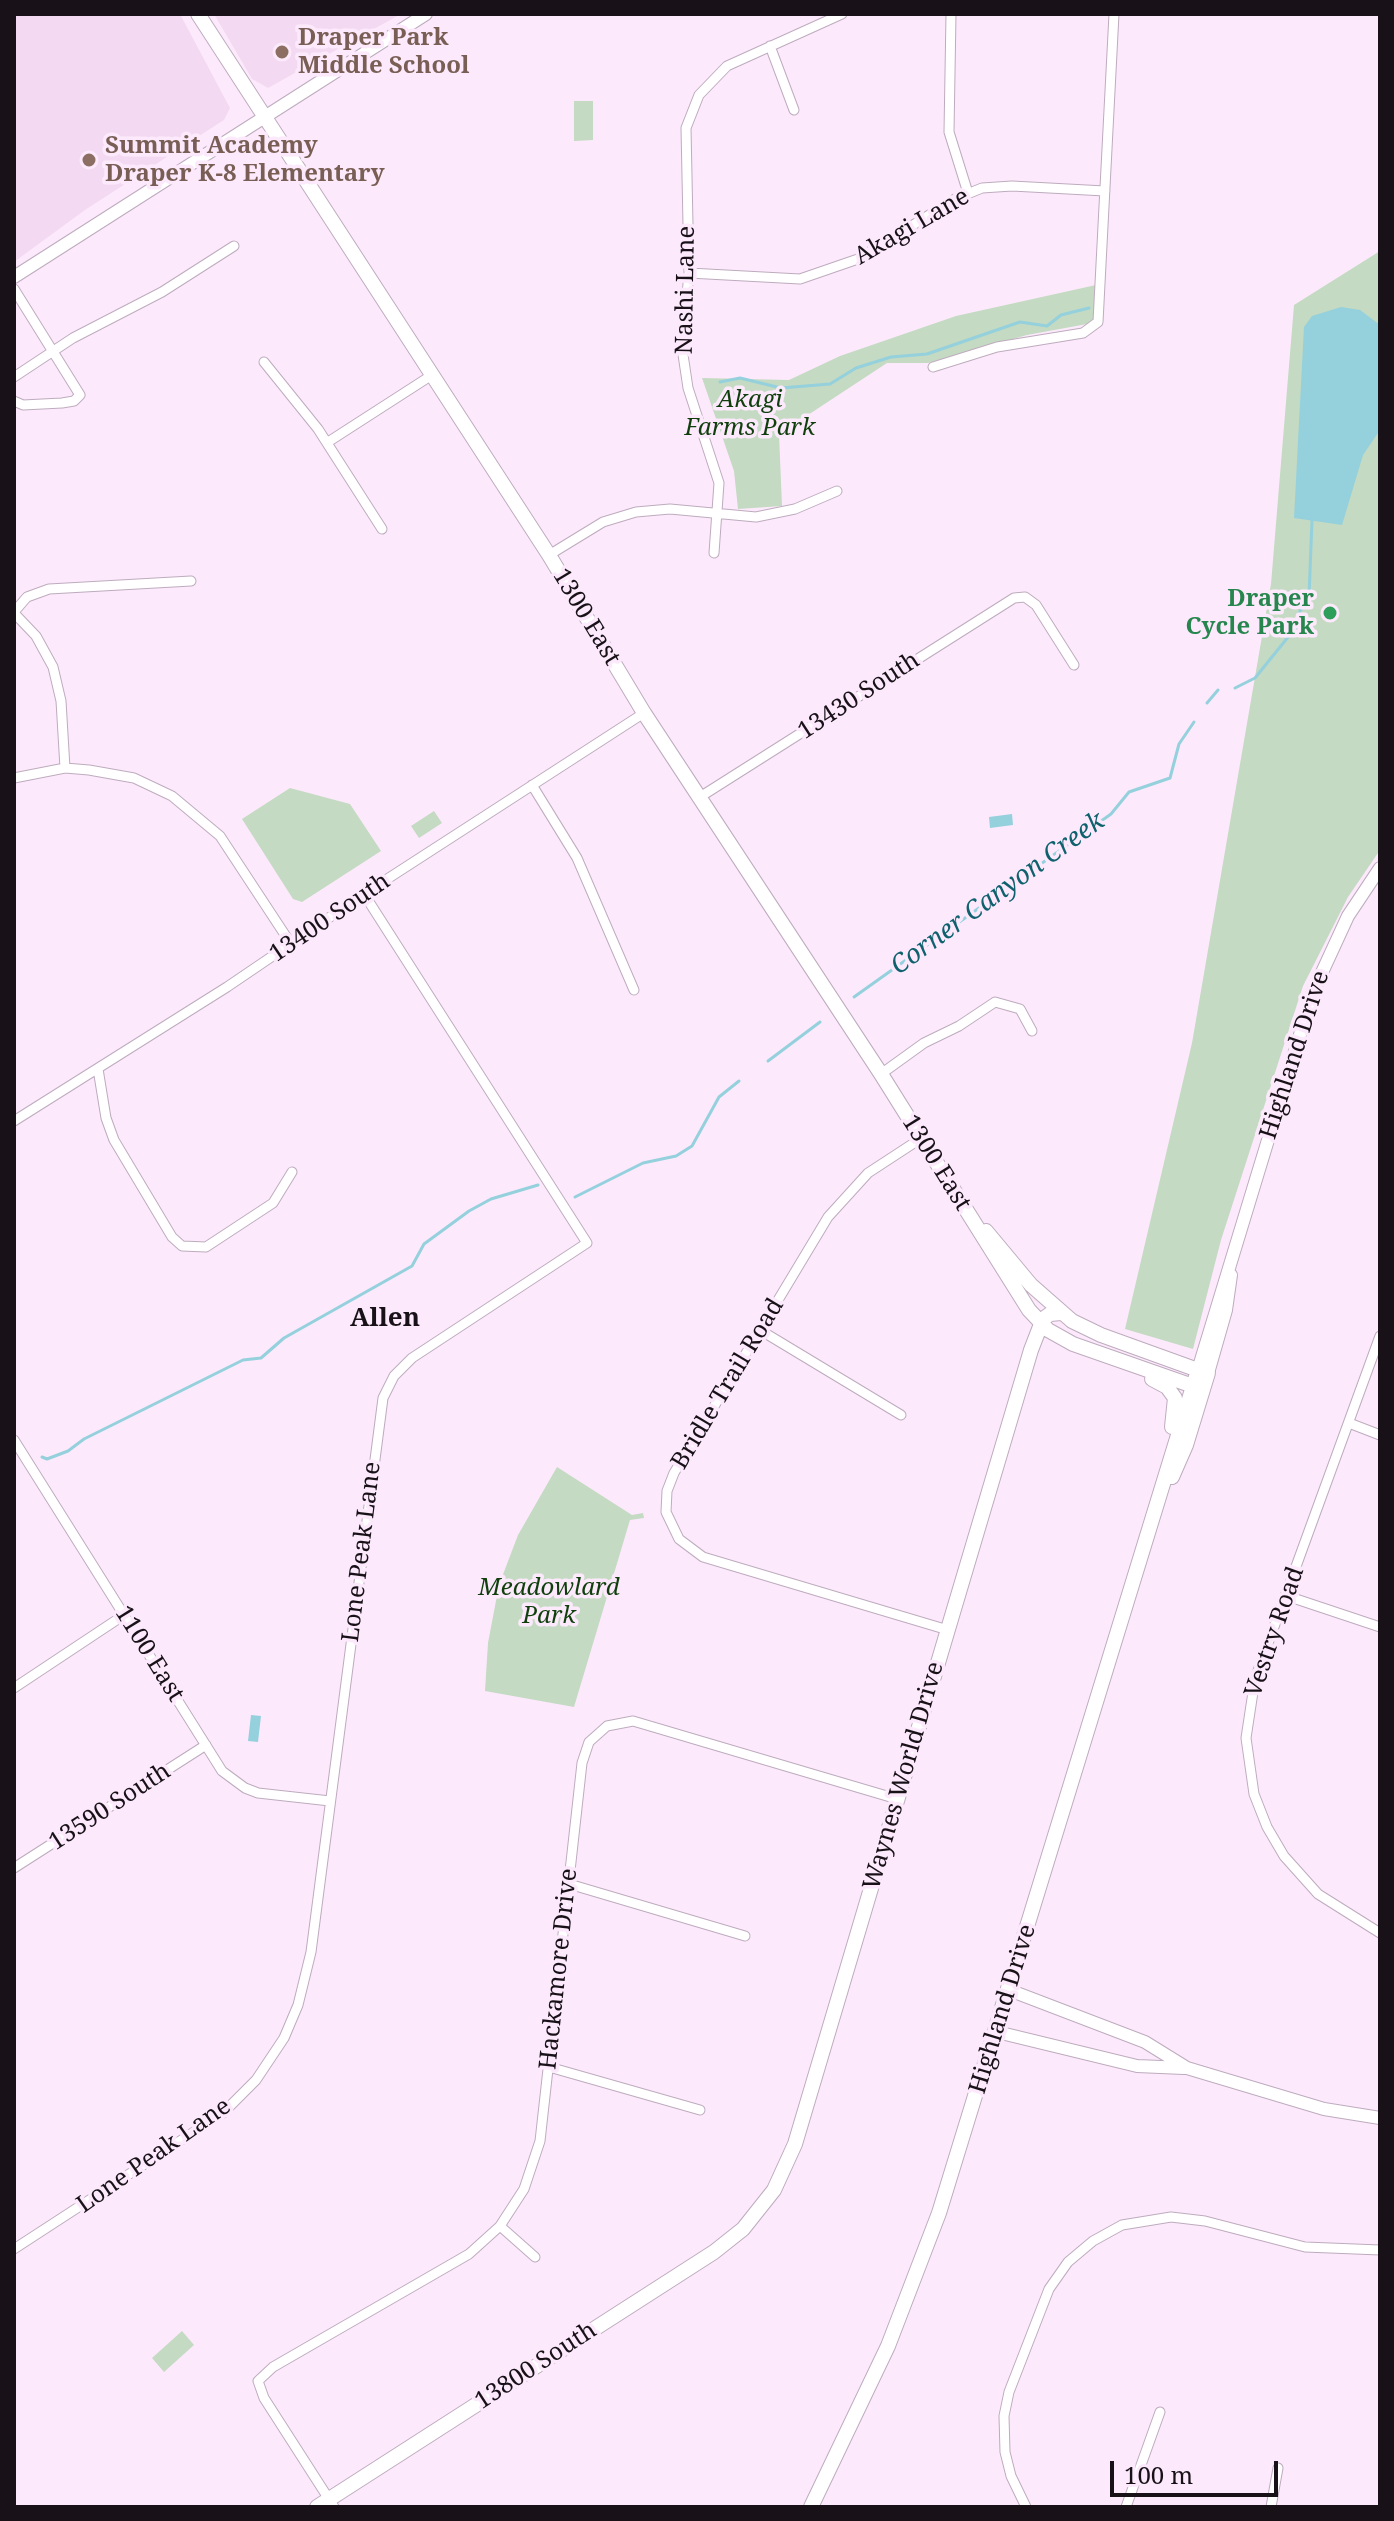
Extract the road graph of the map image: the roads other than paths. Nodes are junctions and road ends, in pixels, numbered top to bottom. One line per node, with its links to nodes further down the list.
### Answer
1 (198, 14): 8 (main road, 1300 East)
2 (426, 14): 8 (street)
3 (842, 14): 6 (street, Nashi Lane)
4 (951, 14): 10 (street)
5 (1114, 14): 9 (street)
6 (770, 46): 7 (street); 12 (street, Nashi Lane)
7 (794, 110)
8 (263, 115): 13 (street); 18 (main road, 1300 East)
9 (1105, 191): 10 (street, Akagi Lane); 17 (street)
10 (968, 193): 12 (street, Akagi Lane)
11 (234, 246): 15 (street)
12 (689, 273): 23 (street, Nashi Lane)
13 (14, 277)
14 (14, 289): 15 (street)
15 (54, 351): 19 (street); 20 (street)
16 (264, 362): 21 (street)
17 (933, 367)
18 (432, 375): 21 (street); 26 (main road, 1300 East)
19 (14, 377)
20 (14, 401)
21 (328, 442): 24 (street)
22 (837, 491): 23 (street)
23 (719, 515): 25 (street, Nashi Lane); 26 (street)
24 (382, 529)
25 (714, 553)
26 (549, 555): 30 (main road, 1300 East)
27 (191, 581): 28 (street)
28 (14, 613): 31 (street)
29 (1074, 665): 34 (street, 13430 South)
30 (644, 713): 33 (street, 13400 South); 34 (main road, 1300 East)
31 (65, 768): 32 (street); 37 (street)
32 (14, 778)
33 (532, 785): 36 (street, 13400 South); 38 (street)
34 (700, 797): 41 (main road, 1300 East)
35 (1380, 868): 51 (street, Highland Drive)
36 (364, 894): 37 (street, 13400 South); 65 (street, Lone Peak Lane)
37 (291, 944): 40 (street, 13400 South)
38 (634, 990)
39 (1032, 1031): 41 (street)
40 (98, 1069): 42 (street, 13400 South); 44 (street)
41 (881, 1074): 43 (main road, 1300 East)
42 (14, 1121)
43 (920, 1139): 45 (main road, 1300 East); 48 (street, Bridle Trail Road)
44 (292, 1172)
45 (972, 1221): 46 (main road, 1300 East); 47 (main road, 1300 East)
46 (1061, 1313): 47 (main road); 51 (main road, 1300 East)
47 (1041, 1323): 50 (main road, 1300 East); 61 (main road, Waynes World Drive)
48 (760, 1330): 53 (street); 61 (street, Bridle Trail Road)
49 (1380, 1336): 54 (street, Vestry Road)
50 (1123, 1363): 52 (main road, 1300 East); 57 (main road)
51 (1203, 1371): 52 (main road, Highland Drive); 57 (main road, Highland Drive)
52 (1193, 1386): 57 (main road, Highland Drive)
53 (901, 1415)
54 (1349, 1423): 55 (street); 58 (street, Vestry Road)
55 (1380, 1435)
56 (14, 1440): 59 (street, 1100 East)
57 (1159, 1498): 70 (main road, Highland Drive)
58 (1287, 1596): 60 (street); 68 (street, Vestry Road)
59 (124, 1615): 62 (street); 63 (street, 1100 East)
60 (1380, 1627)
61 (948, 1630): 64 (main road, Waynes World Drive)
62 (14, 1688)
63 (206, 1745): 65 (street, 1100 East); 66 (street, 13590 South)
64 (897, 1799): 67 (street, Hackamore Drive); 76 (main road, Waynes World Drive)
65 (330, 1801): 78 (street, Lone Peak Lane)
66 (14, 1868)
67 (569, 1884): 69 (street); 72 (street, Hackamore Drive)
68 (1380, 1933)
69 (745, 1936)
70 (1009, 1990): 71 (main road, Highland Drive); 73 (street)
71 (997, 2032): 73 (street); 84 (main road, Highland Drive)
72 (549, 2067): 74 (street); 77 (street, Hackamore Drive)
73 (1187, 2068): 75 (street)
74 (700, 2110)
75 (1380, 2118)
76 (751, 2220): 83 (main road, 13800 South)
77 (500, 2226): 80 (street); 83 (street, Hackamore Drive)
78 (19, 2247)
79 (1380, 2250): 85 (street)
80 (535, 2257)
81 (1160, 2412): 86 (street)
82 (1278, 2468): 87 (street)
83 (327, 2504)
84 (811, 2507)
85 (1026, 2507)
86 (1126, 2507)
87 (1271, 2507)

